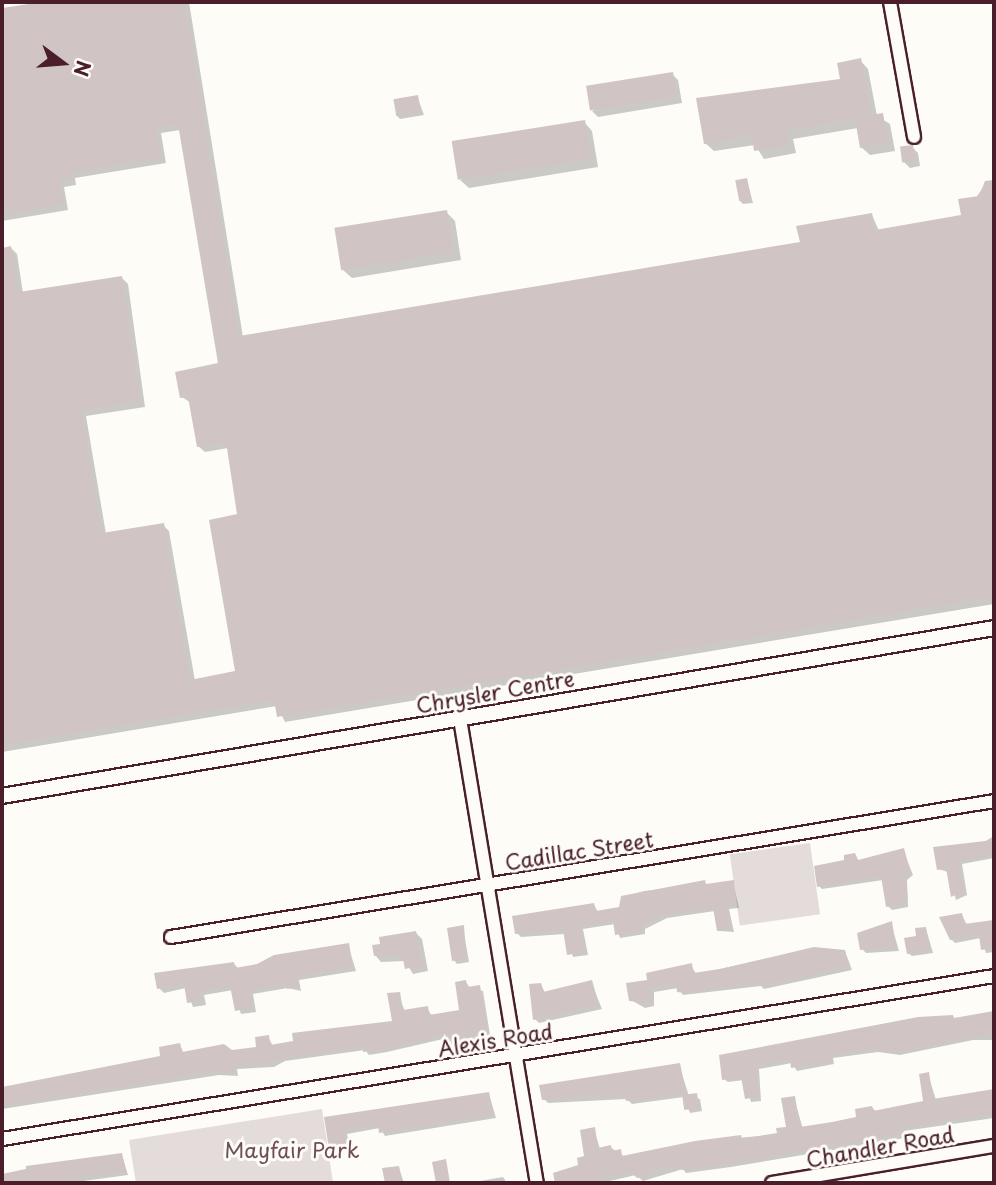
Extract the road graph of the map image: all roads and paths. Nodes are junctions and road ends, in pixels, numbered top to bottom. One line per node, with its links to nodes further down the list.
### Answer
1 (890, 2): 2 (street)
2 (914, 137)
3 (994, 628): 4 (street, Chrysler Centre)
4 (460, 719): 5 (street, Chrysler Centre); 7 (street)
5 (2, 796)
6 (994, 801): 7 (street, Cadillac Street)
7 (487, 885): 8 (street, Cadillac Street); 10 (street)
8 (171, 937)
9 (994, 976): 10 (street, Alexis Road)
10 (515, 1055): 11 (street, Alexis Road); 13 (street)
11 (2, 1139)
12 (994, 1146): 14 (street, Chandler Road)
13 (537, 1183)
14 (772, 1183)

